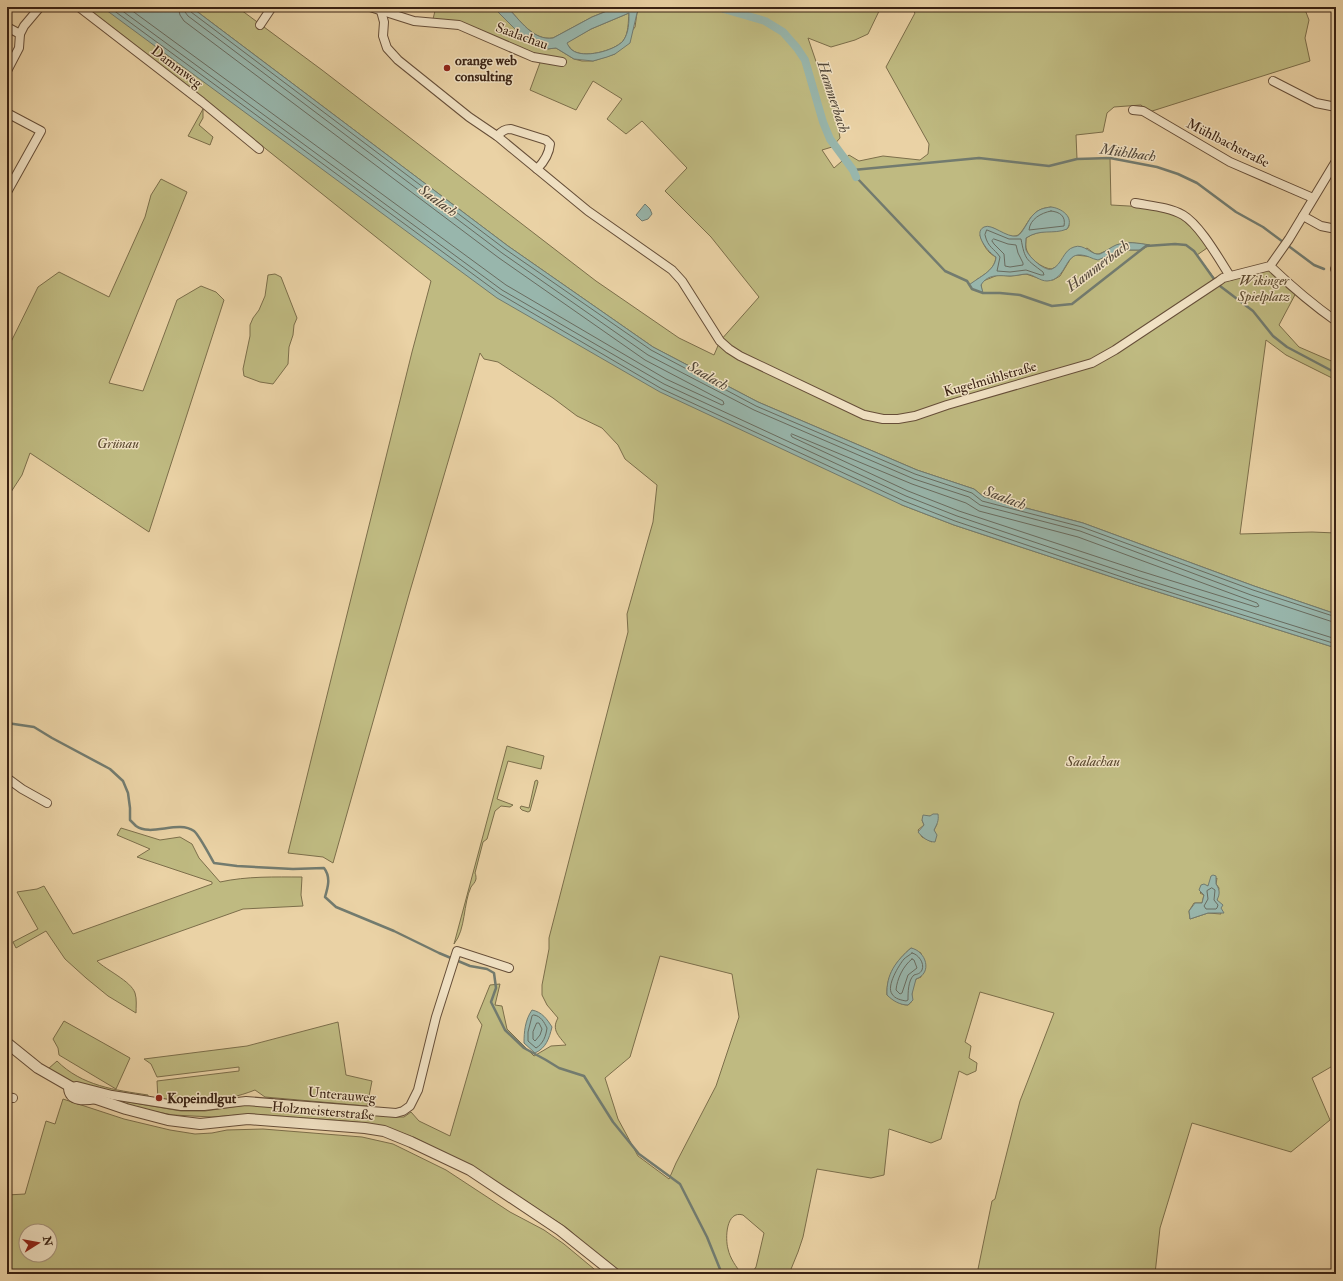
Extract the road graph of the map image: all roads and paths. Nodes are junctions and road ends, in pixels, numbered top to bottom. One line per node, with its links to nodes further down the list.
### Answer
1 (40, 7): 8 (street)
2 (79, 7): 16 (street, Dammweg)
3 (272, 7): 6 (street)
4 (370, 7): 5 (street, Saalachau)
5 (382, 9): 9 (street, Saalachau); 15 (street)
6 (260, 24)
7 (7, 27): 8 (street)
8 (20, 34): 10 (street)
9 (562, 62)
10 (7, 71)
11 (1273, 81): 12 (street)
12 (1336, 107)
13 (1133, 110): 20 (street, Mühlbachstraße)
14 (7, 113): 19 (street)
15 (497, 136): 18 (street); 18 (street)
16 (259, 149)
17 (1336, 160): 20 (street)
18 (537, 169): 25 (street, Kugelmühlstraße)
19 (7, 192)
20 (1313, 198): 22 (street)
21 (1135, 203): 25 (street)
22 (1303, 216): 23 (street); 24 (street)
23 (1336, 229)
24 (1270, 266): 25 (street, Kugelmühlstraße); 26 (street)
25 (1230, 276)
26 (1336, 321)
27 (7, 778): 28 (street)
28 (47, 803)
29 (509, 968): 31 (street, Unterauweg)
30 (7, 1043): 31 (street, Holzmeisterstraße)
31 (69, 1087): 32 (street, Holzmeisterstraße)
32 (615, 1274)

